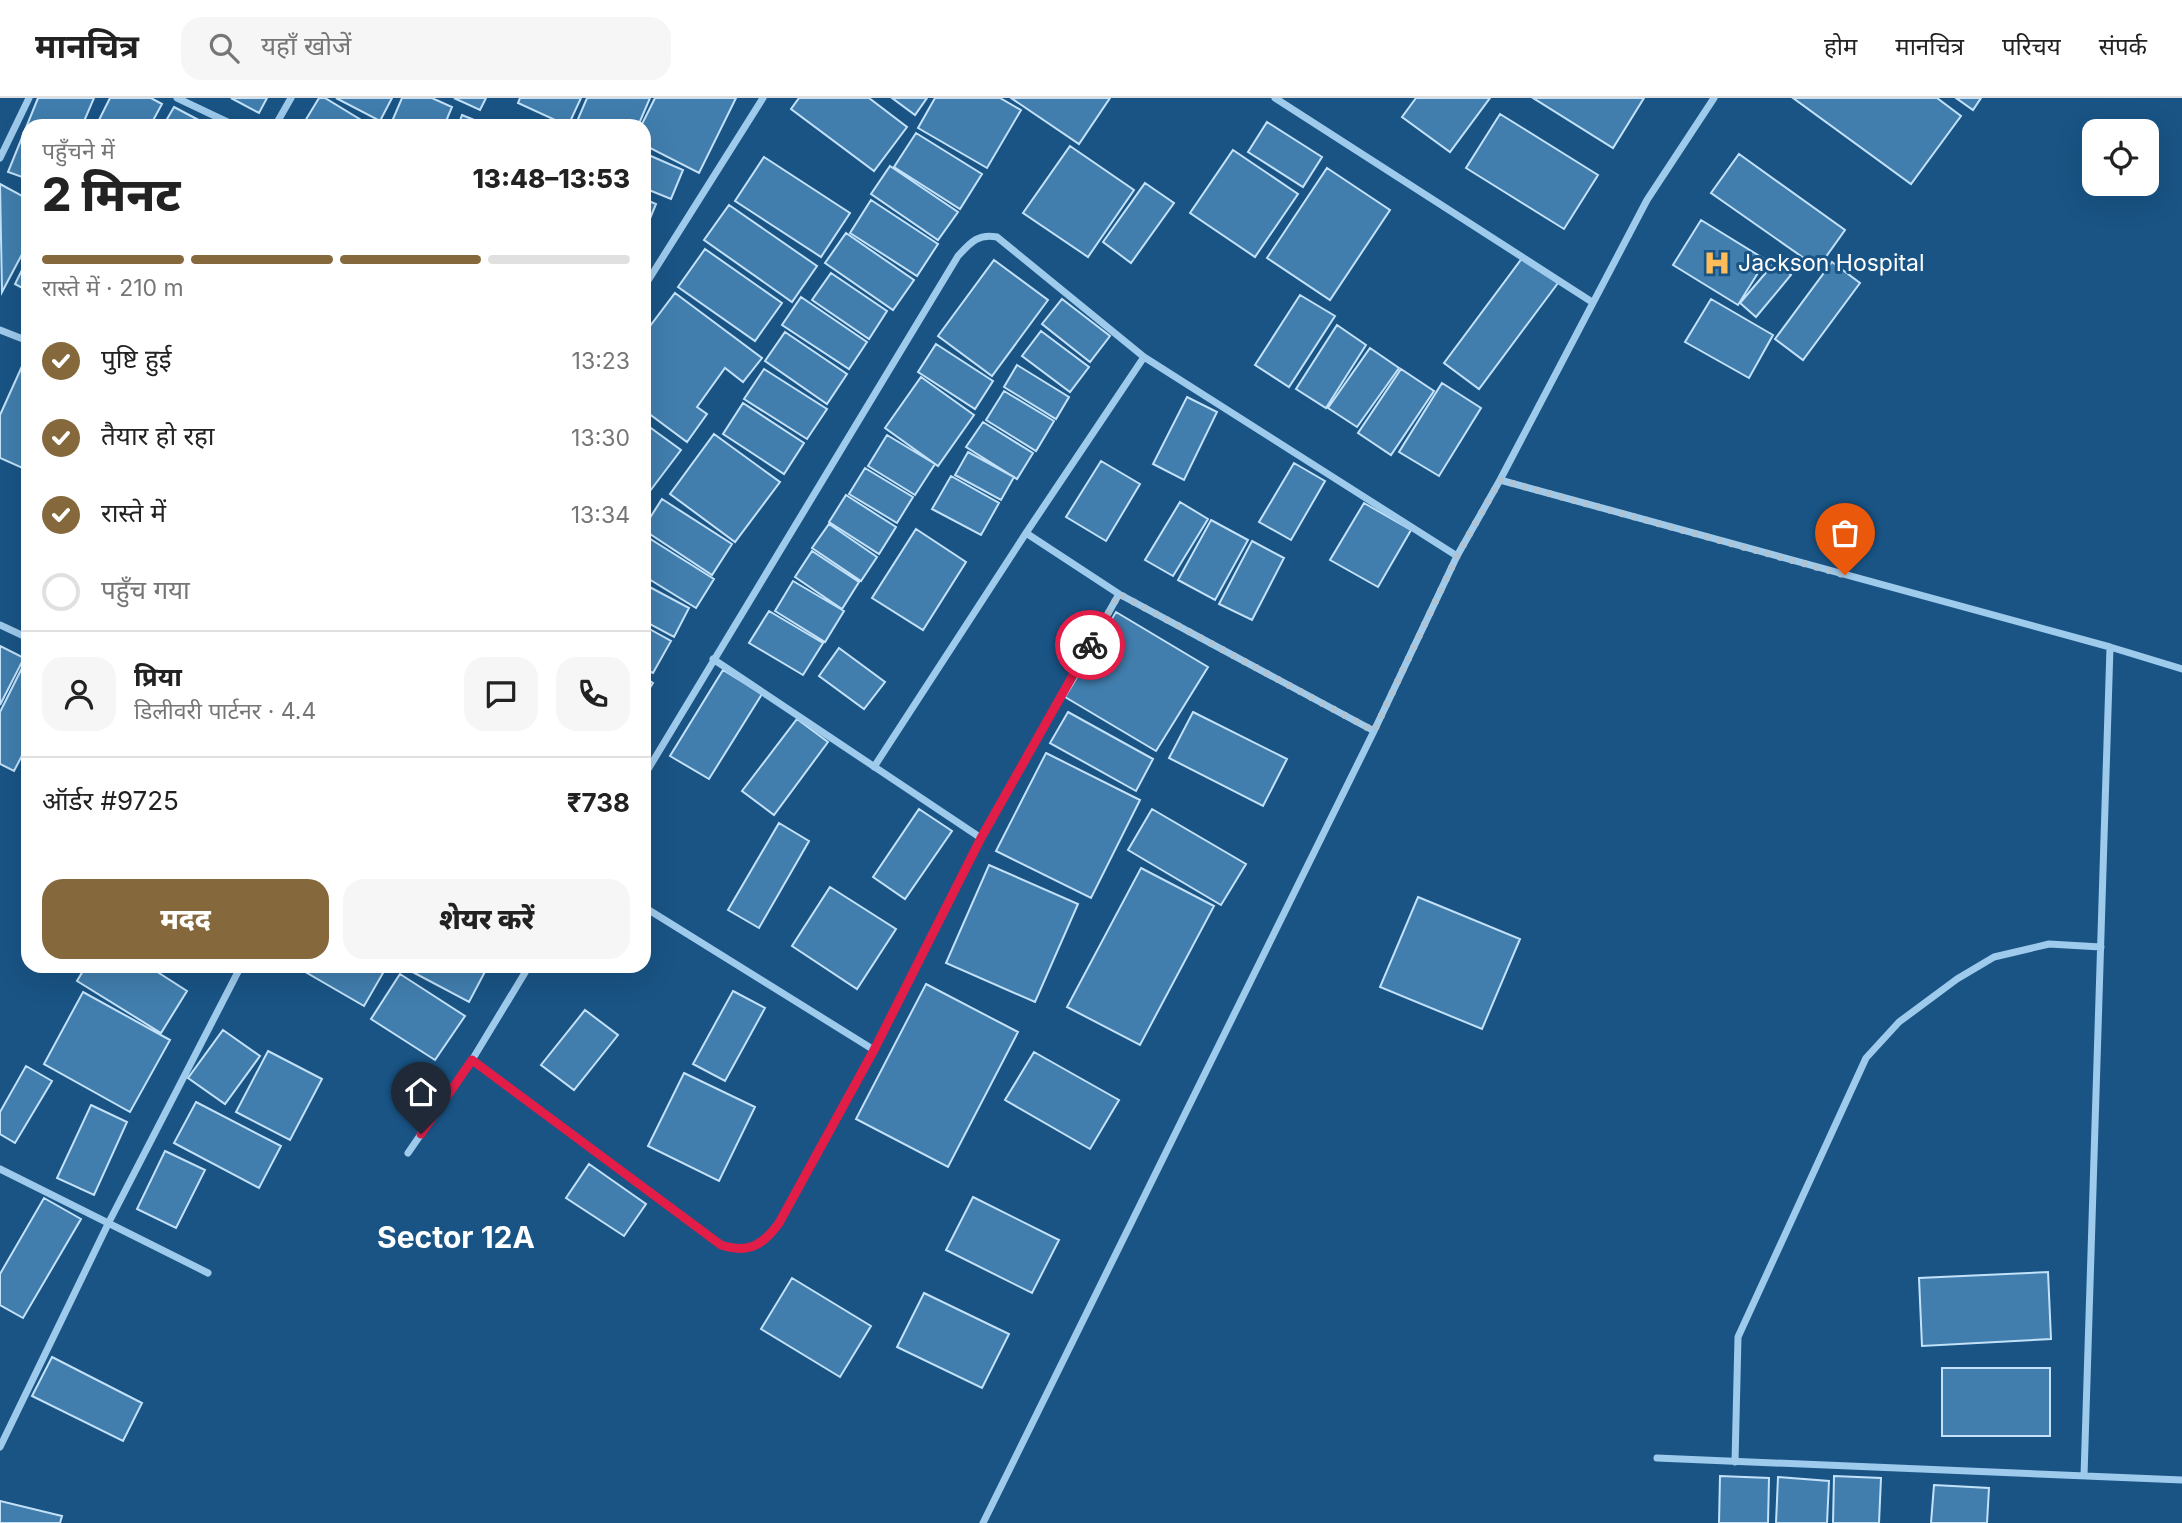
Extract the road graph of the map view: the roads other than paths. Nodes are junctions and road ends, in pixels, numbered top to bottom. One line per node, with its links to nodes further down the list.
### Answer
1 (30, 98): 9 (street)
2 (177, 98): 7 (street)
3 (291, 98): 8 (street)
4 (763, 98): 10 (street)
5 (1275, 98): 11 (street)
6 (1714, 98): 11 (street)
7 (221, 119)
8 (279, 119)
9 (0, 159)
10 (651, 276)
11 (1592, 302): 15 (street)
12 (0, 330): 13 (street)
13 (21, 338)
14 (1144, 357): 16 (street); 17 (street); 22 (street)
15 (1500, 480): 17 (street); 21 (street)
16 (1026, 533): 18 (street); 26 (street)
17 (1457, 556): 24 (street)
18 (1119, 594): 24 (street); 27 (street)
19 (0, 625): 20 (street)
20 (21, 635)
21 (2110, 648): 23 (street); 29 (street)
22 (713, 659): 25 (street); 26 (street)
23 (2182, 669)
24 (1374, 731): 43 (street)
25 (651, 764)
26 (874, 767): 27 (street)
27 (981, 838): 32 (street)
28 (651, 911): 32 (street)
29 (2101, 947): 40 (street); 41 (street)
30 (237, 973): 36 (street)
31 (525, 973): 33 (street)
32 (874, 1050): 33 (street)
33 (472, 1060): 34 (street)
34 (408, 1153)
35 (0, 1169): 36 (street)
36 (109, 1222): 37 (street); 38 (street)
37 (208, 1273)
38 (0, 1447)
39 (1657, 1458): 40 (street)
40 (1735, 1462): 41 (street)
41 (2084, 1476): 42 (street)
42 (2182, 1480)
43 (983, 1523)

